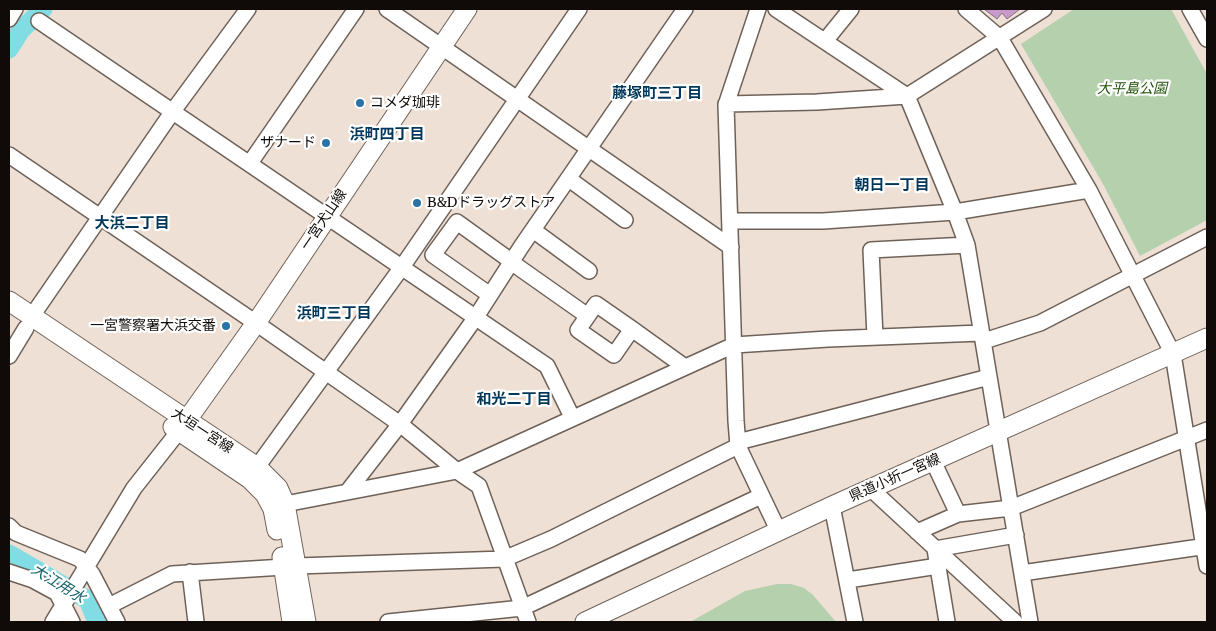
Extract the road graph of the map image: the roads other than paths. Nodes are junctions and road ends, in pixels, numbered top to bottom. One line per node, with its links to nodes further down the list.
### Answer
1 (15, 9): 14 (street)
2 (248, 9): 23 (street)
3 (356, 9): 26 (street)
4 (387, 9): 19 (street)
5 (468, 9): 19 (main road, 一宮犬山線)
6 (579, 9): 21 (street)
7 (685, 9): 24 (street)
8 (758, 9): 22 (street)
9 (776, 9): 18 (street)
10 (851, 9): 18 (street)
11 (966, 9): 16 (street)
12 (1044, 9): 16 (street)
13 (1190, 9): 17 (street)
14 (9, 19)
15 (39, 21): 23 (street)
16 (1000, 38): 20 (street); 28 (street)
17 (1207, 39)
18 (825, 41): 20 (street)
19 (442, 46): 21 (street); 30 (main road, 一宮犬山線)
20 (907, 96): 22 (street); 29 (street)
21 (517, 100): 24 (street); 39 (street)
22 (726, 104): 33 (street)
23 (174, 111): 26 (street); 31 (street)
24 (590, 149): 27 (street); 37 (street)
25 (9, 155): 31 (street)
26 (250, 163): 30 (street)
27 (569, 179): 32 (street); 34 (street)
28 (1089, 190): 29 (street); 41 (street)
29 (955, 212): 33 (street); 36 (street)
30 (327, 215): 39 (street); 48 (main road, 一宮犬山線)
31 (99, 217): 47 (street); 48 (street)
32 (625, 220)
33 (730, 221): 37 (street)
34 (533, 230): 38 (street); 40 (street)
35 (1207, 237): 41 (street)
36 (967, 244): 50 (street); 51 (street)
37 (731, 247): 53 (street)
38 (511, 262): 42 (street); 42 (street); 44 (street)
39 (402, 267): 46 (street); 57 (street)
40 (589, 271)
41 (1133, 275): 51 (street); 54 (street)
42 (490, 295): 46 (street)
43 (9, 301): 47 (main road, 大垣一宮線)
44 (582, 312)
45 (9, 316): 47 (main road, 大垣一宮線)
46 (476, 316): 59 (street); 60 (street)
47 (29, 322): 55 (street); 61 (main road, 大垣一宮線)
48 (256, 323): 57 (street); 61 (main road, 一宮犬山線)
49 (632, 329): 56 (street)
50 (875, 337): 51 (street); 53 (street)
51 (982, 337): 58 (street)
52 (1207, 338): 54 (main road, 県道小折一宮線)
53 (734, 345): 56 (street); 65 (street)
54 (1173, 354): 63 (main road, 県道小折一宮線); 64 (street)
55 (9, 356)
56 (685, 367): 59 (street)
57 (325, 372): 60 (street); 67 (street)
58 (989, 377): 63 (street); 65 (street)
59 (572, 417): 68 (street)
60 (400, 424): 68 (street); 70 (street)
61 (183, 426): 67 (main road, 大垣一宮線); 83 (main road, 大垣一宮線); 86 (street)
62 (1207, 430): 64 (street)
63 (998, 433): 66 (main road, 県道小折一宮線); 74 (street)
64 (1188, 440): 74 (street); 80 (street)
65 (738, 444): 71 (street); 82 (street)
66 (934, 461): 69 (main road, 県道小折一宮線); 75 (street)
67 (257, 467): 72 (main road, 大垣一宮線)
68 (457, 471): 70 (street); 82 (street)
69 (871, 489): 73 (main road, 県道小折一宮線); 78 (street)
70 (348, 491): 72 (street)
71 (761, 496): 77 (street); 93 (street)
72 (285, 504): 83 (main road, 大垣一宮線)
73 (832, 506): 77 (main road, 県道小折一宮線); 90 (street)
74 (1011, 508): 75 (street); 79 (street)
75 (958, 514): 78 (street)
76 (9, 526): 86 (street)
77 (779, 532): 101 (main road, 県道小折一宮線)
78 (917, 532): 81 (street)
79 (1016, 535): 81 (street); 89 (street)
80 (1206, 546): 85 (street); 89 (street)
81 (935, 549): 84 (street); 104 (street)
82 (504, 559): 83 (street); 93 (street)
83 (290, 566): 88 (street); 98 (main road, 大垣一宮線); 99 (main road, 大垣一宮線)
84 (938, 566): 90 (street); 103 (street)
85 (1207, 566)
86 (84, 570): 91 (street); 92 (street)
87 (9, 572): 91 (street)
88 (190, 572): 92 (street); 97 (street)
89 (1022, 573): 105 (street)
90 (848, 580): 102 (street)
91 (66, 598): 94 (street); 95 (street)
92 (109, 606): 96 (street)
93 (525, 615): 100 (street)
94 (53, 622)
95 (72, 622)
96 (117, 622)
97 (196, 622)
98 (292, 622)
99 (306, 622)
100 (388, 622)
101 (585, 622)
102 (855, 622)
103 (947, 622)
104 (1015, 622)
105 (1030, 622)

